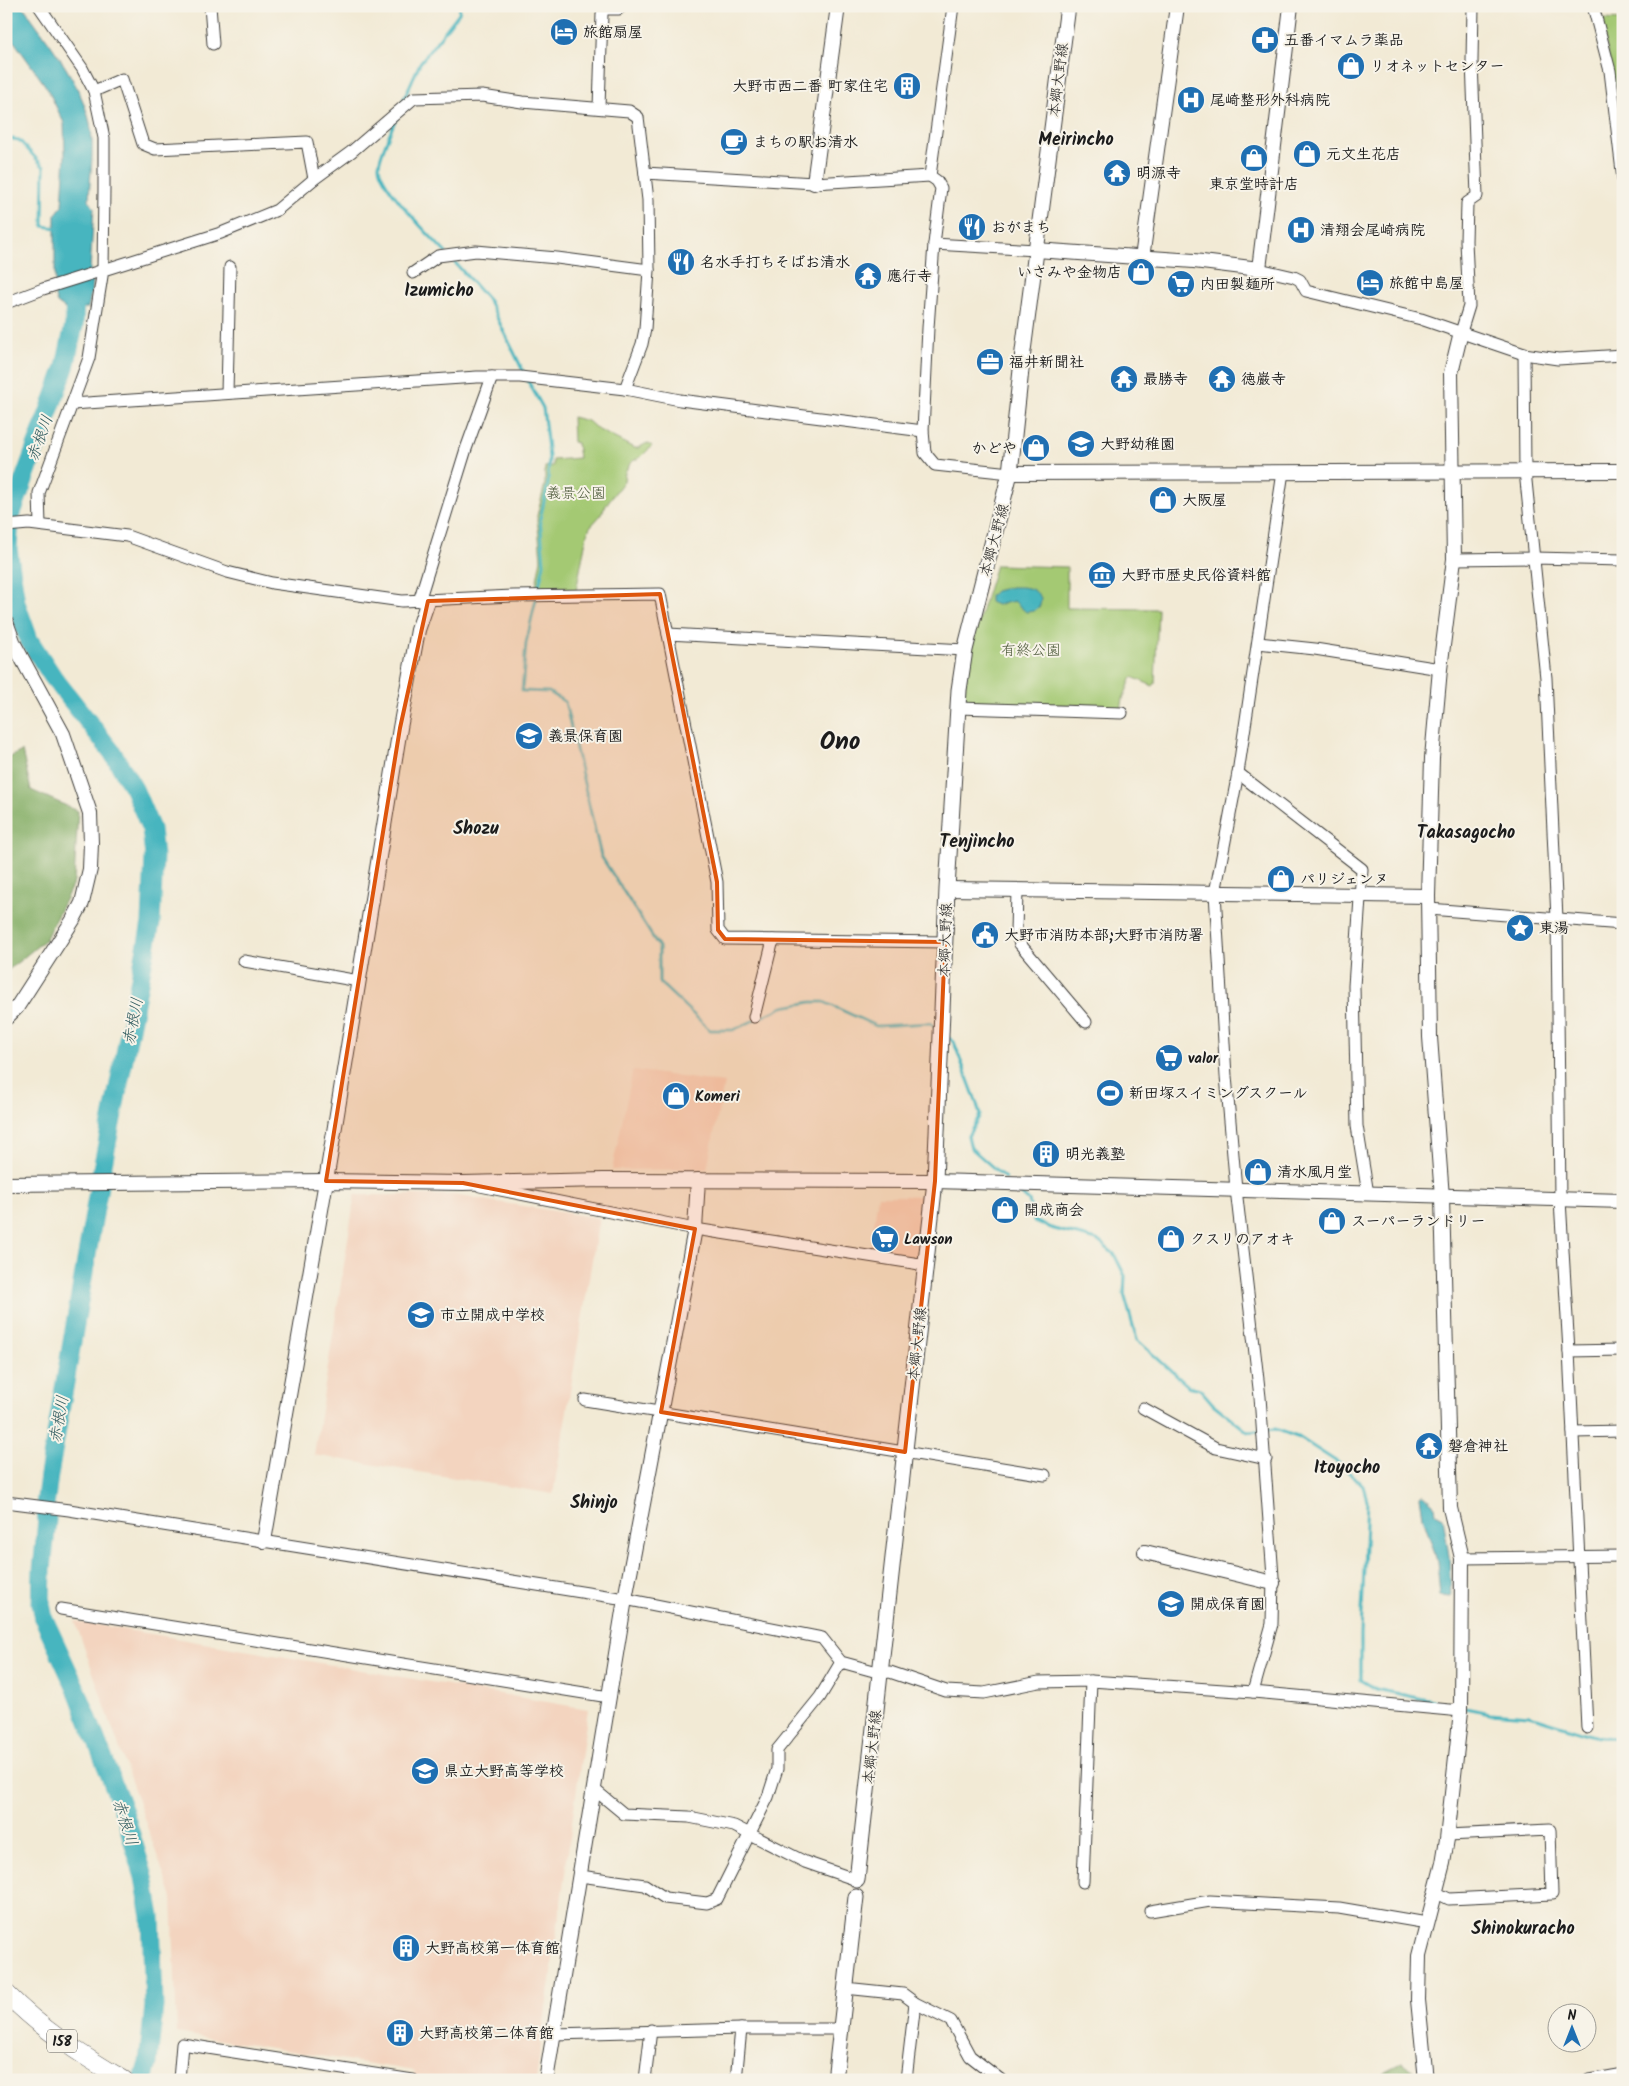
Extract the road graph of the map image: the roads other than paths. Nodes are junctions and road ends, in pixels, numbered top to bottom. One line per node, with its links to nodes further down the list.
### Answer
1 (39, 6): 12 (street)
2 (210, 6): 11 (street)
3 (621, 6): 13 (street)
4 (838, 6): 19 (street)
5 (953, 6): 16 (street)
6 (1068, 6): 21 (main road, 本郷大野線)
7 (1177, 6): 22 (street)
8 (1291, 6): 24 (street)
9 (1473, 6): 29 (street)
10 (1593, 6): 14 (street)
11 (213, 44)
12 (94, 91): 17 (street); 26 (street)
13 (599, 108): 15 (street); 17 (street)
14 (1622, 165): 18 (street)
15 (645, 173): 19 (street); 25 (street)
16 (930, 176): 19 (street); 20 (street)
17 (314, 179): 26 (street)
18 (1623, 180)
19 (814, 183)
20 (934, 244): 21 (street); 36 (street)
21 (1036, 250): 22 (street); 41 (main road, 本郷大野線)
22 (1142, 258): 24 (street)
23 (230, 267): 34 (street)
24 (1259, 269): 29 (street)
25 (650, 270): 27 (street); 33 (street)
26 (99, 272): 28 (street); 35 (street)
27 (413, 273)
28 (6, 303)
29 (1461, 332): 30 (street); 40 (street)
30 (1524, 354): 31 (street); 37 (street)
31 (1623, 355)
32 (492, 376): 33 (street); 34 (street); 47 (street)
33 (625, 388): 36 (street)
34 (227, 393): 35 (street)
35 (72, 404): 42 (street)
36 (923, 431): 41 (street)
37 (1525, 471): 38 (street); 40 (street); 44 (street)
38 (1623, 471)
39 (1284, 472): 40 (street); 41 (street); 50 (street)
40 (1453, 472): 45 (street)
41 (1010, 473): 51 (main road, 本郷大野線)
42 (34, 525): 43 (street); 47 (street)
43 (6, 526)
44 (1534, 558): 45 (street); 46 (street); 61 (street)
45 (1454, 560): 52 (street)
46 (1623, 560)
47 (423, 601): 49 (street); 66 (street)
48 (6, 622): 68 (street)
49 (668, 634): 51 (street); 63 (street)
50 (1258, 643): 52 (street); 55 (street)
51 (965, 650): 53 (main road, 本郷大野線)
52 (1440, 669): 60 (street)
53 (957, 708): 54 (street); 56 (main road, 本郷大野線)
54 (1122, 713)
55 (1238, 773): 58 (street); 59 (street)
56 (947, 889): 57 (street); 64 (main road, 本郷大野線)
57 (1017, 890): 58 (street); 69 (street)
58 (1215, 893): 59 (street); 75 (street)
59 (1361, 895): 60 (street); 76 (street)
60 (1428, 902): 61 (street); 77 (street)
61 (1557, 920): 62 (street); 78 (street)
62 (1623, 924)
63 (773, 940): 64 (street); 67 (street)
64 (945, 942): 72 (main road, 本郷大野線)
65 (244, 961): 66 (street)
66 (359, 981): 71 (street)
67 (754, 1017)
68 (6, 1018)
69 (1086, 1022)
70 (698, 1180): 72 (street); 73 (street); 80 (street)
71 (326, 1181): 73 (street); 74 (street); 93 (street)
72 (935, 1181): 75 (street); 81 (main road, 本郷大野線)
73 (463, 1183): 80 (street)
74 (6, 1184)
75 (1236, 1189): 76 (street); 90 (street)
76 (1368, 1194): 77 (street)
77 (1442, 1197): 78 (street); 97 (street)
78 (1560, 1200): 79 (street); 83 (street)
79 (1623, 1201)
80 (695, 1228): 81 (street); 86 (street)
81 (926, 1266): 89 (main road, 本郷大野線)
82 (1623, 1350): 83 (street)
83 (1569, 1351): 88 (street)
84 (585, 1400): 86 (street)
85 (1143, 1408): 90 (street)
86 (660, 1412): 89 (street); 99 (street)
87 (1623, 1431): 88 (street)
88 (1573, 1432): 95 (street)
89 (905, 1452): 91 (street); 102 (main road, 本郷大野線)
90 (1266, 1459): 98 (street)
91 (1045, 1475)
92 (6, 1502): 93 (street)
93 (264, 1541): 99 (street)
94 (1145, 1552): 98 (street)
95 (1578, 1556): 96 (street); 97 (street); 107 (street)
96 (1623, 1556)
97 (1462, 1558): 106 (street)
98 (1273, 1583): 104 (street)
99 (625, 1600): 101 (street); 105 (street)
100 (61, 1609): 105 (street)
101 (841, 1662): 102 (street); 109 (street)
102 (881, 1673): 103 (street); 112 (main road, 本郷大野線)
103 (1091, 1681): 104 (street); 113 (street)
104 (1253, 1692): 106 (street)
105 (609, 1697): 108 (street)
106 (1461, 1711): 110 (street)
107 (1586, 1728)
108 (595, 1790): 109 (street); 111 (street)
109 (750, 1835): 111 (street); 112 (street)
110 (1448, 1835): 114 (street); 114 (street)
111 (580, 1876): 124 (street)
112 (858, 1880): 115 (street)
113 (1083, 1882)
114 (1435, 1892): 117 (street)
115 (856, 1897): 118 (main road)
116 (1150, 1911): 117 (street)
117 (1427, 1922): 135 (street)
118 (845, 1988): 120 (street); 121 (main road)
119 (6, 1993): 127 (highway, 158)
120 (915, 2003): 133 (street); 134 (street)
121 (841, 2028): 122 (street); 132 (main road)
122 (742, 2029): 123 (street); 131 (street)
123 (652, 2030): 124 (street); 130 (street)
124 (554, 2034): 129 (street)
125 (1623, 2074): 136 (street)
126 (407, 2079): 128 (street)
127 (124, 2080)
128 (178, 2080)
129 (546, 2080)
130 (645, 2080)
131 (736, 2080)
132 (835, 2080)
133 (906, 2080)
134 (1001, 2080)
135 (1426, 2080)
136 (1589, 2080)

